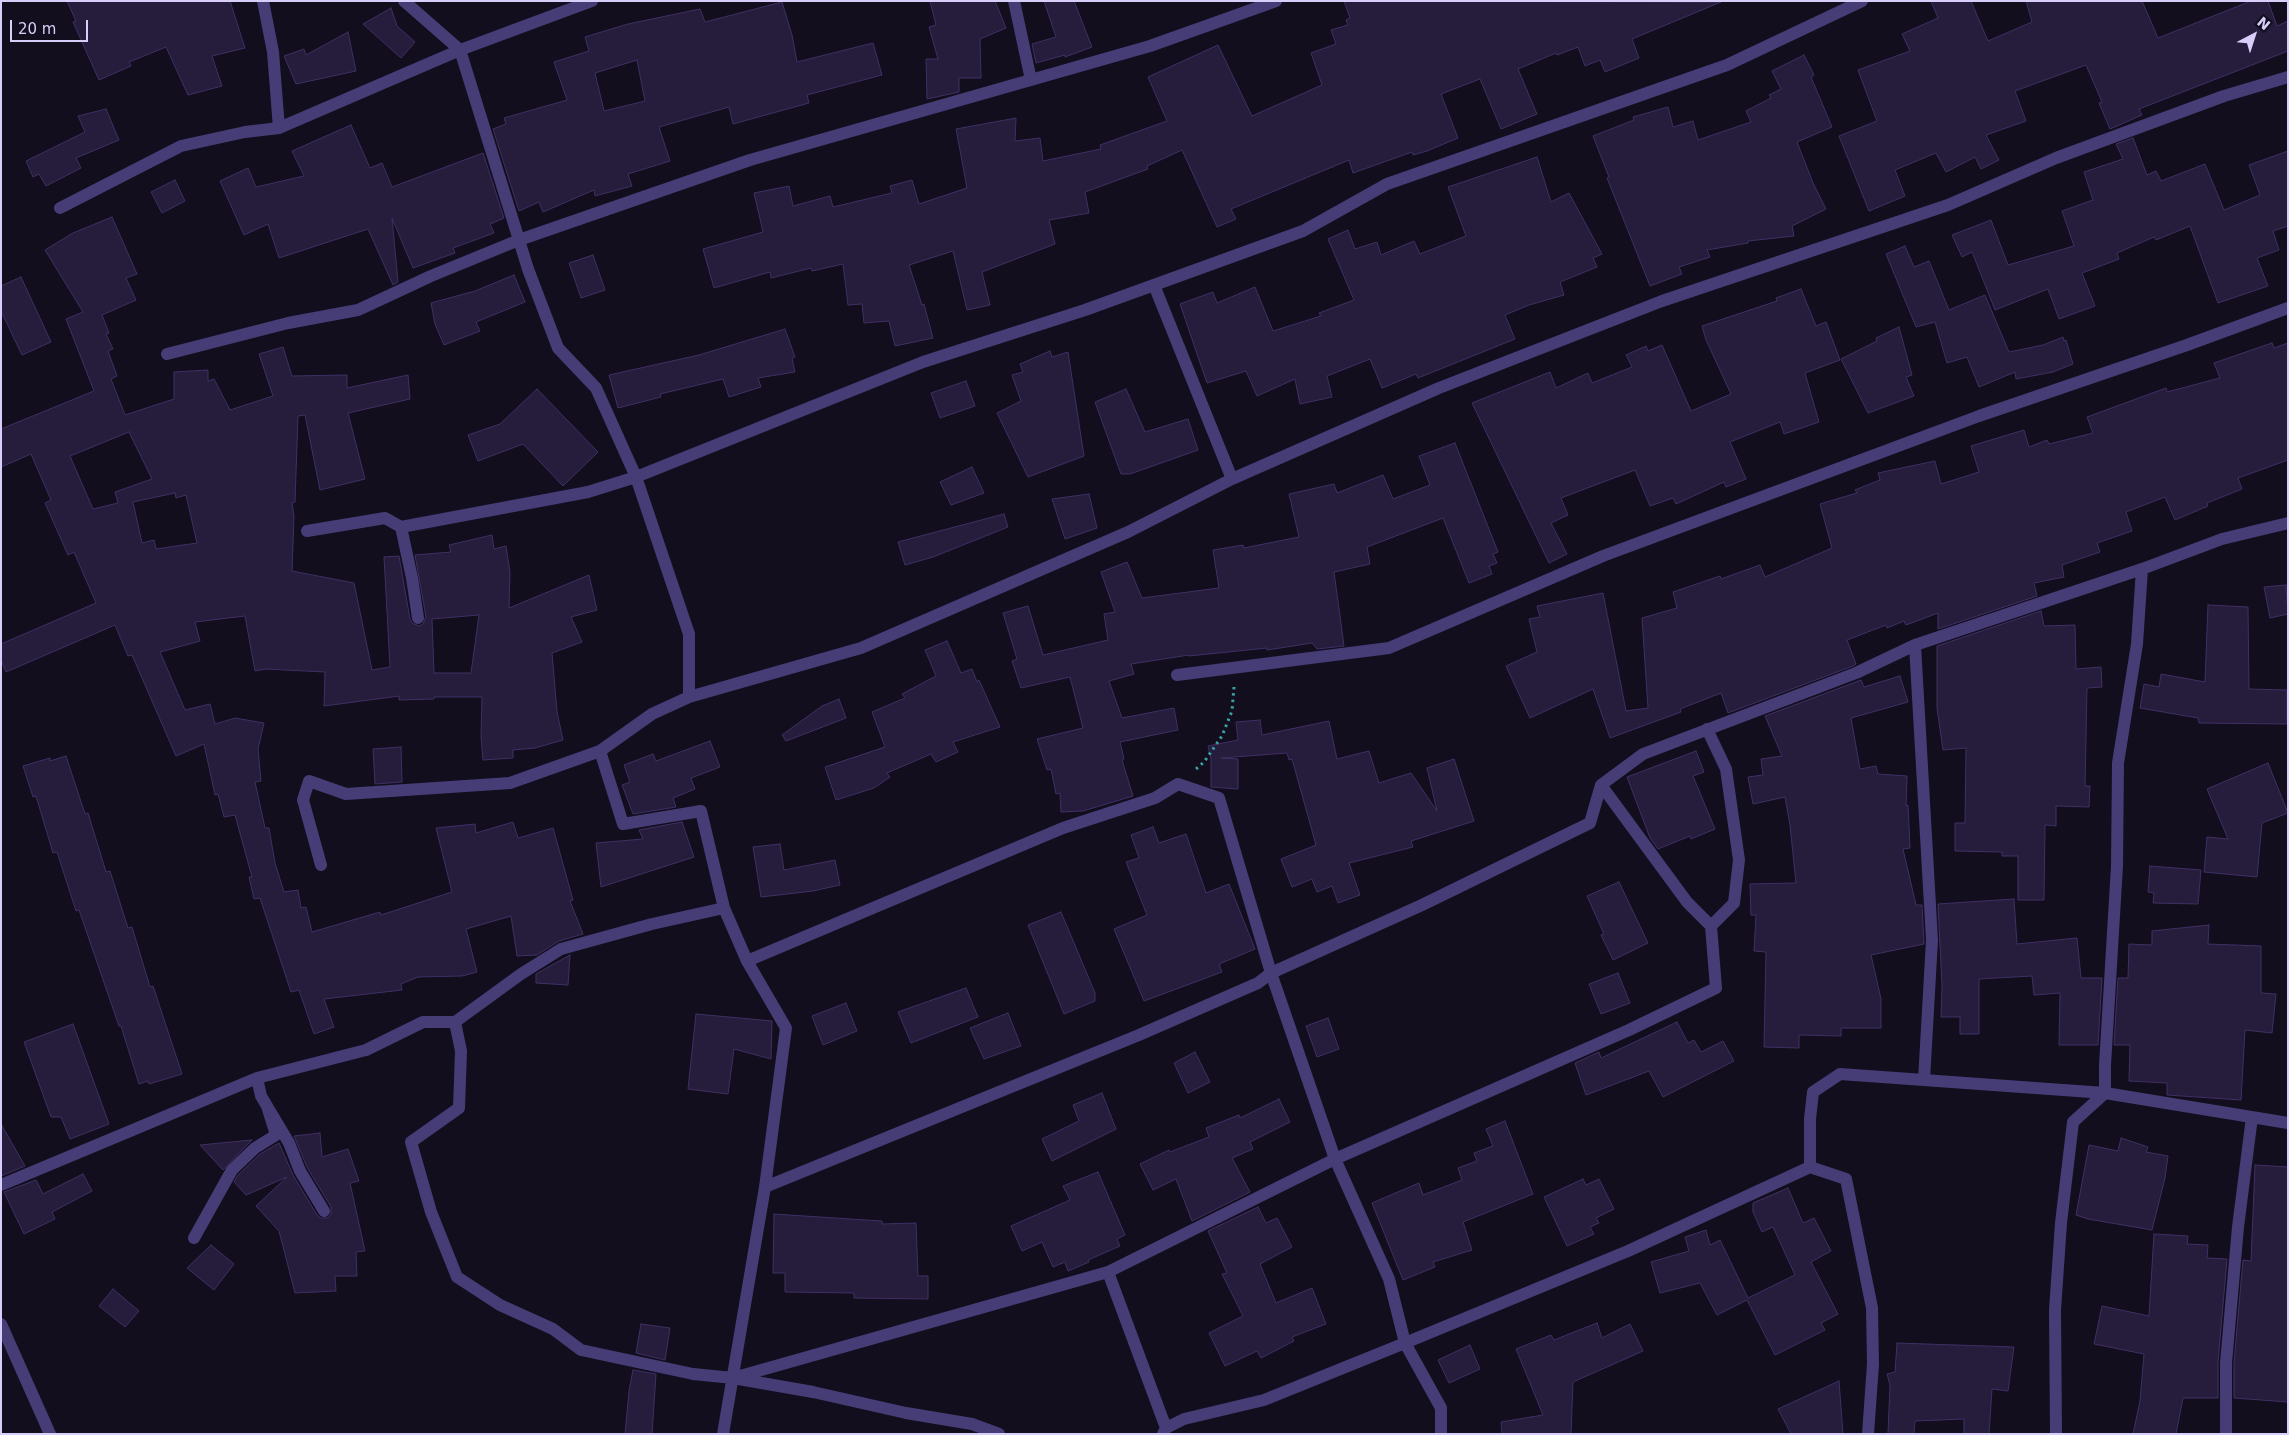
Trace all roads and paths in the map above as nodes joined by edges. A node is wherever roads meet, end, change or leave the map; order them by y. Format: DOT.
graph roads {
  1 [pos="264,1"];
  2 [pos="404,1"];
  3 [pos="592,1"];
  4 [pos="1014,1"];
  5 [pos="1276,1"];
  6 [pos="1862,1"];
  7 [pos="460,50"];
  8 [pos="2288,77"];
  9 [pos="1031,80"];
  10 [pos="279,128"];
  11 [pos="60,208"];
  12 [pos="519,240"];
  13 [pos="1154,286"];
  14 [pos="2288,308"];
  15 [pos="167,354"];
  16 [pos="636,477"];
  17 [pos="1232,479"];
  18 [pos="2288,523"];
  19 [pos="401,527"];
  20 [pos="307,531"];
  21 [pos="2142,569"];
  22 [pos="418,618"];
  23 [pos="1915,645"];
  24 [pos="1236,666"];
  25 [pos="1177,676"];
  26 [pos="689,697"];
  27 [pos="1707,729"];
  28 [pos="600,751"];
  29 [pos="1178,784"];
  30 [pos="1600,784"];
  31 [pos="320,865"];
  32 [pos="724,908"];
  33 [pos="1711,926"];
  34 [pos="747,961"];
  35 [pos="1272,973"];
  36 [pos="455,1022"];
  37 [pos="257,1078"];
  38 [pos="1924,1080"];
  39 [pos="2106,1093"];
  40 [pos="267,1106"];
  41 [pos="2252,1117"];
  42 [pos="2288,1122"];
  43 [pos="1335,1159"];
  44 [pos="1810,1167"];
  45 [pos="1,1185"];
  46 [pos="765,1187"];
  47 [pos="324,1211"];
  48 [pos="194,1238"];
  49 [pos="1108,1272"];
  50 [pos="1,1324"];
  51 [pos="1405,1343"];
  52 [pos="733,1378"];
  53 [pos="1164,1431"];
  54 [pos="50,1434"];
  55 [pos="723,1434"];
  56 [pos="999,1434"];
  57 [pos="1441,1434"];
  58 [pos="1868,1434"];
  59 [pos="2056,1434"];
  60 [pos="2226,1434"];
  1 -- 10 [label="street"];
  2 -- 7 [label="street"];
  3 -- 7 [label="street"];
  4 -- 9 [label="street"];
  5 -- 9 [label="street"];
  6 -- 13 [label="street"];
  7 -- 10 [label="street"];
  7 -- 12 [label="street"];
  8 -- 17 [label="street"];
  9 -- 12 [label="street"];
  10 -- 11 [label="street"];
  12 -- 15 [label="street"];
  12 -- 16 [label="street"];
  13 -- 16 [label="street"];
  13 -- 17 [label="street"];
  14 -- 24 [label="street"];
  16 -- 19 [label="street"];
  16 -- 26 [label="street"];
  17 -- 26 [label="street"];
  18 -- 21 [label="street"];
  19 -- 20 [label="street"];
  19 -- 22 [label="street"];
  21 -- 23 [label="street"];
  21 -- 39 [label="street"];
  23 -- 27 [label="street"];
  23 -- 38 [label="street"];
  24 -- 25 [label="street"];
  24 -- 29 [label="path"];
  26 -- 28 [label="street"];
  27 -- 30 [label="street"];
  27 -- 33 [label="street"];
  28 -- 31 [label="street"];
  28 -- 32 [label="street"];
  29 -- 34 [label="street"];
  29 -- 35 [label="street"];
  30 -- 33 [label="street"];
  30 -- 35 [label="street"];
  32 -- 34 [label="street"];
  32 -- 36 [label="street"];
  33 -- 43 [label="street"];
  34 -- 46 [label="street"];
  35 -- 43 [label="street"];
  35 -- 46 [label="street"];
  36 -- 37 [label="street"];
  36 -- 52 [label="street"];
  37 -- 40 [label="street"];
  37 -- 45 [label="street"];
  38 -- 39 [label="street"];
  38 -- 44 [label="street"];
  39 -- 41 [label="street"];
  39 -- 59 [label="street"];
  40 -- 47 [label="street"];
  40 -- 48 [label="street"];
  41 -- 42 [label="street"];
  41 -- 60 [label="street"];
  43 -- 49 [label="street"];
  43 -- 51 [label="street"];
  44 -- 51 [label="street"];
  44 -- 58 [label="street"];
  46 -- 52 [label="street"];
  49 -- 52 [label="street"];
  49 -- 53 [label="street"];
  50 -- 54 [label="street"];
  51 -- 53 [label="street"];
  51 -- 57 [label="street"];
  52 -- 55 [label="street"];
  52 -- 56 [label="street"];
}
